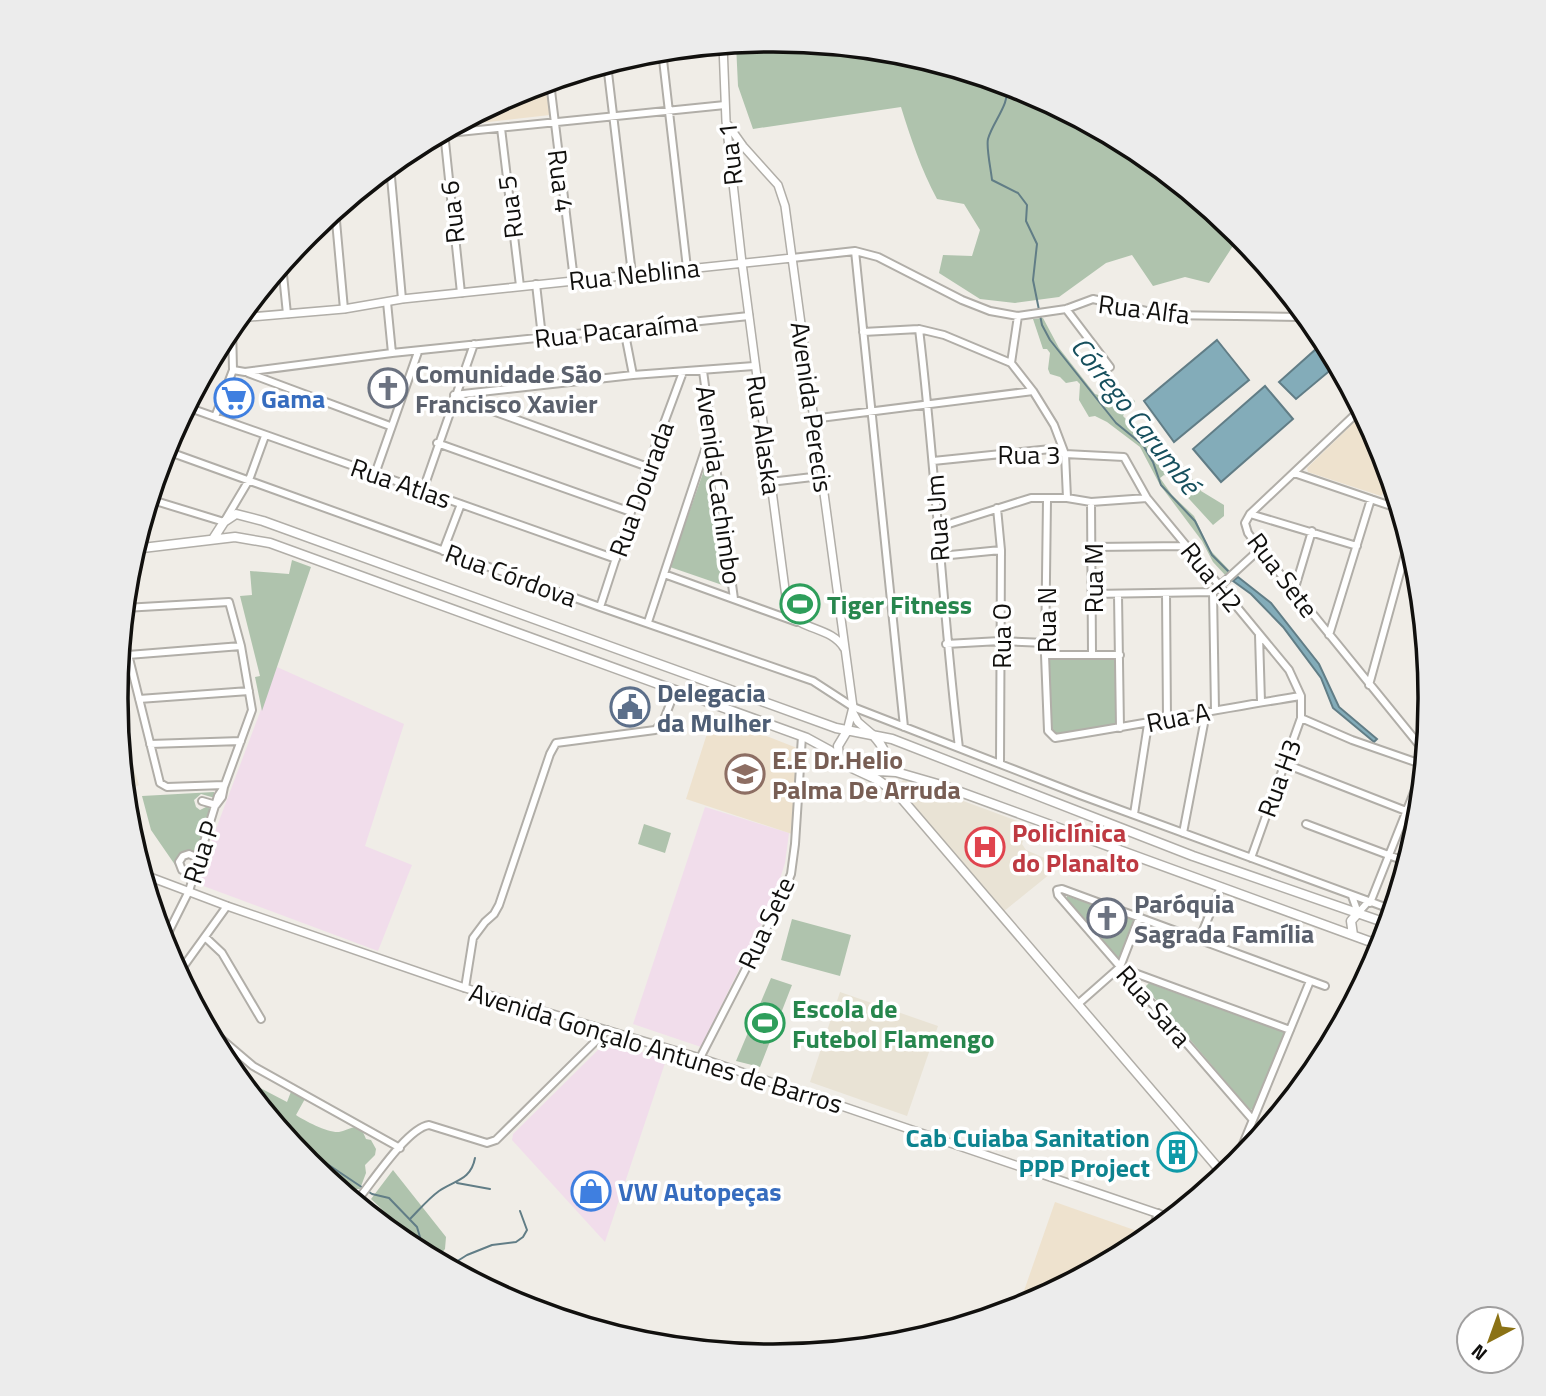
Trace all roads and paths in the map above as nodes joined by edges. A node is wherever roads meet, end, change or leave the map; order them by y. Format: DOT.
graph roads {
  1 [pos="723,55"];
  2 [pos="663,62"];
  3 [pos="608,74"];
  4 [pos="551,93"];
  5 [pos="725,105"];
  6 [pos="667,110"];
  7 [pos="611,115"];
  8 [pos="726,121"];
  9 [pos="554,122"];
  10 [pos="501,128"];
  11 [pos="465,131"];
  12 [pos="443,143"];
  13 [pos="391,178"];
  14 [pos="336,223"];
  15 [pos="855,251"];
  16 [pos="792,258"];
  17 [pos="742,262"];
  18 [pos="687,268"];
  19 [pos="632,274"];
  20 [pos="283,278"];
  21 [pos="574,281"];
  22 [pos="536,285"];
  23 [pos="520,286"];
  24 [pos="461,293"];
  25 [pos="402,299"];
  26 [pos="387,302"];
  27 [pos="344,309"];
  28 [pos="1066,309"];
  29 [pos="287,314"];
  30 [pos="749,316"];
  31 [pos="1018,316"];
  32 [pos="252,317"];
  33 [pos="1294,317"];
  34 [pos="624,329"];
  35 [pos="919,329"];
  36 [pos="863,332"];
  37 [pos="542,337"];
  38 [pos="474,344"];
  39 [pos="232,345"];
  40 [pos="418,352"];
  41 [pos="392,353"];
  42 [pos="1011,363"];
  43 [pos="754,366"];
  44 [pos="1110,367"];
  45 [pos="233,370"];
  46 [pos="703,371"];
  47 [pos="245,372"];
  48 [pos="683,372"];
  49 [pos="633,376"];
  50 [pos="1033,391"];
  51 [pos="454,396"];
  52 [pos="928,406"];
  53 [pos="196,410"];
  54 [pos="871,412"];
  55 [pos="1353,416"];
  56 [pos="215,417"];
  57 [pos="812,419"];
  58 [pos="390,426"];
  59 [pos="712,428"];
  60 [pos="265,436"];
  61 [pos="437,443"];
  62 [pos="1065,453"];
  63 [pos="176,454"];
  64 [pos="1124,457"];
  65 [pos="933,461"];
  66 [pos="648,467"];
  67 [pos="1294,473"];
  68 [pos="375,474"];
  69 [pos="821,476"];
  70 [pos="249,481"];
  71 [pos="770,482"];
  72 [pos="423,490"];
  73 [pos="1067,498"];
  74 [pos="1147,498"];
  75 [pos="1371,499"];
  76 [pos="1047,500"];
  77 [pos="158,502"];
  78 [pos="1091,502"];
  79 [pos="461,504"];
  80 [pos="1389,505"];
  81 [pos="997,508"];
  82 [pos="631,512"];
  83 [pos="1250,514"];
  84 [pos="224,522"];
  85 [pos="936,528"];
  86 [pos="1312,531"];
  87 [pos="234,537"];
  88 [pos="213,538"];
  89 [pos="1187,546"];
  90 [pos="1357,546"];
  91 [pos="145,547"];
  92 [pos="1093,547"];
  93 [pos="1260,549"];
  94 [pos="1002,550"];
  95 [pos="443,551"];
  96 [pos="940,556"];
  97 [pos="616,559"];
  98 [pos="1403,560"];
  99 [pos="664,574"];
  100 [pos="1220,586"];
  101 [pos="1294,591"];
  102 [pos="1213,592"];
  103 [pos="1166,593"];
  104 [pos="1093,594"];
  105 [pos="1118,595"];
  106 [pos="734,599"];
  107 [pos="134,607"];
  108 [pos="600,607"];
  109 [pos="788,608"];
  110 [pos="774,614"];
  111 [pos="648,622"];
  112 [pos="798,622"];
  113 [pos="842,630"];
  114 [pos="833,635"];
  115 [pos="1259,635"];
  116 [pos="1329,635"];
  117 [pos="1000,641"];
  118 [pos="1045,643"];
  119 [pos="946,644"];
  120 [pos="241,646"];
  121 [pos="844,648"];
  122 [pos="1092,653"];
  123 [pos="1120,654"];
  124 [pos="129,655"];
  125 [pos="1045,655"];
  126 [pos="129,659"];
  127 [pos="1369,685"];
  128 [pos="249,691"];
  129 [pos="675,691"];
  130 [pos="1301,696"];
  131 [pos="139,699"];
  132 [pos="1261,702"];
  133 [pos="853,710"];
  134 [pos="1214,710"];
  135 [pos="1206,713"];
  136 [pos="1301,718"];
  137 [pos="1167,720"];
  138 [pos="1148,724"];
  139 [pos="904,727"];
  140 [pos="1120,728"];
  141 [pos="847,731"];
  142 [pos="873,735"];
  143 [pos="802,736"];
  144 [pos="1055,738"];
  145 [pos="241,741"];
  146 [pos="1417,742"];
  147 [pos="150,744"];
  148 [pos="959,748"];
  149 [pos="839,758"];
  150 [pos="1283,763"];
  151 [pos="1000,764"];
  152 [pos="1414,768"];
  153 [pos="879,771"];
  154 [pos="865,774"];
  155 [pos="224,786"];
  156 [pos="899,795"];
  157 [pos="202,801"];
  158 [pos="1410,802"];
  159 [pos="216,804"];
  160 [pos="1406,811"];
  161 [pos="1133,814"];
  162 [pos="1306,824"];
  163 [pos="1183,833"];
  164 [pos="1388,855"];
  165 [pos="1251,858"];
  166 [pos="200,859"];
  167 [pos="1398,859"];
  168 [pos="195,874"];
  169 [pos="153,878"];
  170 [pos="1221,887"];
  171 [pos="189,891"];
  172 [pos="1352,896"];
  173 [pos="1370,903"];
  174 [pos="227,906"];
  175 [pos="1383,907"];
  176 [pos="1358,913"];
  177 [pos="1380,916"];
  178 [pos="1139,918"];
  179 [pos="1378,920"];
  180 [pos="170,926"];
  181 [pos="1353,935"];
  182 [pos="205,937"];
  183 [pos="1199,940"];
  184 [pos="1371,942"];
  185 [pos="185,964"];
  186 [pos="1120,967"];
  187 [pos="1310,981"];
  188 [pos="1325,986"];
  189 [pos="464,988"];
  190 [pos="1078,1004"];
  191 [pos="261,1019"];
  192 [pos="607,1030"];
  193 [pos="1290,1030"];
  194 [pos="229,1046"];
  195 [pos="700,1058"];
  196 [pos="1253,1120"];
  197 [pos="1246,1136"];
  198 [pos="400,1148"];
  199 [pos="1216,1166"];
  200 [pos="361,1195"];
  201 [pos="1158,1213"];
  202 [pos="1157,1217"];
  1 -- 5 [label="street, Rua 1"];
  2 -- 6 [label="street"];
  3 -- 7 [label="street"];
  4 -- 9 [label="street, Rua 4"];
  5 -- 6 [label="street"];
  5 -- 8 [label="street, Rua 1"];
  6 -- 7 [label="street"];
  6 -- 18 [label="street"];
  7 -- 9 [label="street"];
  7 -- 19 [label="street"];
  8 -- 16 [label="street, Avenida Perecis"];
  8 -- 17 [label="street, Rua 1"];
  9 -- 10 [label="street"];
  9 -- 21 [label="street, Rua 4"];
  10 -- 11 [label="street"];
  10 -- 23 [label="street, Rua 5"];
  12 -- 24 [label="street, Rua 6"];
  13 -- 25 [label="street"];
  14 -- 27 [label="street"];
  15 -- 16 [label="street, Rua Neblina"];
  15 -- 31 [label="street, Rua Neblina"];
  15 -- 36 [label="street"];
  16 -- 17 [label="street, Rua Neblina"];
  16 -- 57 [label="street, Avenida Perecis"];
  17 -- 18 [label="street, Rua Neblina"];
  17 -- 30 [label="street, Rua Alaska"];
  18 -- 19 [label="street, Rua Neblina"];
  19 -- 21 [label="street, Rua Neblina"];
  20 -- 29 [label="street"];
  21 -- 22 [label="street, Rua Neblina"];
  22 -- 23 [label="street, Rua Neblina"];
  22 -- 37 [label="street"];
  23 -- 24 [label="street, Rua Neblina"];
  24 -- 25 [label="street, Rua Neblina"];
  25 -- 26 [label="street, Rua Neblina"];
  26 -- 27 [label="street, Rua Neblina"];
  26 -- 41 [label="street"];
  27 -- 29 [label="street, Rua Neblina"];
  28 -- 31 [label="street, Rua Alfa"];
  28 -- 33 [label="street, Rua Alfa"];
  28 -- 44 [label="street"];
  29 -- 32 [label="street, Rua Neblina"];
  30 -- 34 [label="street, Rua Pacaraíma"];
  30 -- 43 [label="street, Rua Alaska"];
  31 -- 42 [label="street"];
  34 -- 37 [label="street, Rua Pacaraíma"];
  34 -- 49 [label="street"];
  35 -- 36 [label="street"];
  35 -- 42 [label="street"];
  35 -- 52 [label="street, Rua Um"];
  36 -- 54 [label="street"];
  37 -- 38 [label="street, Rua Pacaraíma"];
  38 -- 40 [label="street, Rua Pacaraíma"];
  38 -- 51 [label="street"];
  39 -- 45 [label="street"];
  40 -- 41 [label="street, Rua Pacaraíma"];
  40 -- 58 [label="street"];
  41 -- 47 [label="street, Rua Pacaraíma"];
  42 -- 50 [label="street"];
  43 -- 46 [label="street"];
  43 -- 71 [label="street, Rua Alaska"];
  45 -- 47 [label="street, Rua Pacaraíma"];
  45 -- 56 [label="street"];
  46 -- 48 [label="street"];
  46 -- 59 [label="street, Avenida Cachimbo"];
  47 -- 58 [label="street"];
  48 -- 49 [label="street"];
  48 -- 66 [label="street, Rua Dourada"];
  49 -- 51 [label="street"];
  50 -- 52 [label="street"];
  50 -- 62 [label="street"];
  51 -- 61 [label="street"];
  51 -- 66 [label="street"];
  52 -- 54 [label="street"];
  52 -- 65 [label="street, Rua Um"];
  53 -- 56 [label="street, Rua Atlas"];
  54 -- 57 [label="street"];
  54 -- 139 [label="street"];
  55 -- 67 [label="street, Rua Sete"];
  56 -- 60 [label="street, Rua Atlas"];
  57 -- 69 [label="street, Avenida Perecis"];
  58 -- 68 [label="street"];
  59 -- 99 [label="street"];
  59 -- 106 [label="street, Avenida Cachimbo"];
  60 -- 68 [label="street, Rua Atlas"];
  60 -- 70 [label="street"];
  61 -- 72 [label="street"];
  61 -- 82 [label="street"];
  62 -- 64 [label="street, Rua 3"];
  62 -- 65 [label="street, Rua 3"];
  62 -- 73 [label="street"];
  63 -- 70 [label="street, Rua Córdova"];
  64 -- 74 [label="street, Rua H2"];
  65 -- 85 [label="street, Rua Um"];
  66 -- 82 [label="street, Rua Dourada"];
  67 -- 75 [label="street"];
  67 -- 83 [label="street, Rua Sete"];
  68 -- 72 [label="street, Rua Atlas"];
  69 -- 71 [label="street"];
  69 -- 113 [label="street, Avenida Perecis"];
  70 -- 84 [label="street"];
  70 -- 95 [label="street, Rua Córdova"];
  71 -- 109 [label="street, Rua Alaska"];
  72 -- 79 [label="street, Rua Atlas"];
  73 -- 76 [label="street"];
  73 -- 78 [label="street"];
  74 -- 78 [label="street"];
  74 -- 89 [label="street, Rua H2"];
  75 -- 80 [label="street"];
  75 -- 90 [label="street"];
  76 -- 81 [label="street"];
  76 -- 118 [label="street, Rua N"];
  77 -- 84 [label="street"];
  78 -- 92 [label="street, Rua M"];
  79 -- 95 [label="street"];
  79 -- 97 [label="street, Rua Atlas"];
  81 -- 85 [label="street"];
  81 -- 94 [label="street, Rua O"];
  82 -- 97 [label="street, Rua Dourada"];
  83 -- 86 [label="street"];
  83 -- 93 [label="street, Rua Sete"];
  84 -- 87 [label="main road"];
  84 -- 88 [label="main road"];
  84 -- 141 [label="main road"];
  85 -- 96 [label="street, Rua Um"];
  86 -- 90 [label="street"];
  86 -- 101 [label="street"];
  87 -- 88 [label="main road"];
  87 -- 129 [label="main road"];
  88 -- 91 [label="main road"];
  89 -- 92 [label="street"];
  89 -- 100 [label="street, Rua H2"];
  90 -- 116 [label="street"];
  92 -- 104 [label="street, Rua M"];
  93 -- 100 [label="street"];
  93 -- 101 [label="street, Rua Sete"];
  94 -- 96 [label="street"];
  94 -- 117 [label="street, Rua O"];
  95 -- 108 [label="street, Rua Córdova"];
  96 -- 119 [label="street, Rua Um"];
  97 -- 108 [label="street, Rua Dourada"];
  98 -- 127 [label="street"];
  99 -- 106 [label="street"];
  99 -- 111 [label="street"];
  100 -- 102 [label="street"];
  100 -- 115 [label="street, Rua H2"];
  101 -- 116 [label="street, Rua Sete"];
  102 -- 103 [label="street"];
  102 -- 134 [label="street"];
  103 -- 105 [label="street"];
  103 -- 137 [label="street"];
  104 -- 105 [label="street"];
  104 -- 122 [label="street, Rua M"];
  105 -- 123 [label="street"];
  106 -- 110 [label="street"];
  107 -- 120 [label="street, Rua P"];
  108 -- 111 [label="street, Rua Córdova"];
  109 -- 110 [label="street"];
  109 -- 112 [label="street, Rua Alaska"];
  110 -- 112 [label="street"];
  111 -- 133 [label="street, Rua Córdova"];
  112 -- 114 [label="street"];
  113 -- 114 [label="street"];
  113 -- 121 [label="street, Avenida Perecis"];
  114 -- 121 [label="street"];
  115 -- 130 [label="street, Rua H2"];
  115 -- 132 [label="street"];
  116 -- 127 [label="street, Rua Sete"];
  117 -- 118 [label="street"];
  117 -- 119 [label="street"];
  117 -- 151 [label="street, Rua O"];
  118 -- 125 [label="street, Rua N"];
  119 -- 148 [label="street, Rua Um"];
  120 -- 124 [label="street"];
  120 -- 128 [label="street, Rua P"];
  121 -- 133 [label="street, Avenida Perecis"];
  122 -- 123 [label="street"];
  122 -- 125 [label="street"];
  123 -- 140 [label="street"];
  125 -- 144 [label="street, Rua N"];
  126 -- 131 [label="street"];
  127 -- 146 [label="street, Rua Sete"];
  128 -- 131 [label="street"];
  128 -- 145 [label="street, Rua P"];
  129 -- 143 [label="main road"];
  129 -- 189 [label="street"];
  130 -- 132 [label="street, Rua A"];
  130 -- 136 [label="street, Rua H3"];
  131 -- 147 [label="street"];
  132 -- 134 [label="street, Rua A"];
  133 -- 139 [label="street, Rua Córdova"];
  133 -- 141 [label="street, Avenida Perecis"];
  133 -- 142 [label="street"];
  134 -- 135 [label="street, Rua A"];
  135 -- 137 [label="street, Rua A"];
  135 -- 163 [label="street"];
  136 -- 150 [label="street, Rua H3"];
  136 -- 152 [label="street"];
  137 -- 138 [label="street, Rua A"];
  138 -- 140 [label="street, Rua A"];
  138 -- 161 [label="street"];
  139 -- 148 [label="street, Rua Córdova"];
  140 -- 144 [label="street, Rua A"];
  141 -- 142 [label="main road"];
  141 -- 149 [label="main road"];
  142 -- 153 [label="main road"];
  142 -- 176 [label="main road"];
  143 -- 149 [label="main road"];
  143 -- 195 [label="street, Rua Sete"];
  145 -- 147 [label="street"];
  145 -- 155 [label="street, Rua P"];
  147 -- 155 [label="street"];
  148 -- 151 [label="street, Rua Córdova"];
  149 -- 154 [label="main road"];
  150 -- 160 [label="street"];
  150 -- 165 [label="street, Rua H3"];
  151 -- 161 [label="street, Rua Córdova"];
  153 -- 154 [label="main road"];
  153 -- 156 [label="main road"];
  153 -- 170 [label="main road"];
  154 -- 156 [label="main road"];
  155 -- 159 [label="street, Rua P"];
  156 -- 190 [label="main road"];
  157 -- 159 [label="street"];
  158 -- 160 [label="street"];
  159 -- 166 [label="street, Rua P"];
  160 -- 164 [label="street"];
  161 -- 163 [label="street, Rua Córdova"];
  162 -- 164 [label="street"];
  163 -- 165 [label="street, Rua Córdova"];
  164 -- 167 [label="street"];
  164 -- 173 [label="street"];
  165 -- 172 [label="street, Rua Córdova"];
  166 -- 168 [label="street, Rua P"];
  166 -- 168 [label="street"];
  168 -- 171 [label="street, Rua P"];
  169 -- 171 [label="street, Avenida Gonçalo Antunes de Barros"];
  170 -- 181 [label="main road"];
  170 -- 183 [label="street"];
  171 -- 174 [label="street, Avenida Gonçalo Antunes de Barros"];
  171 -- 180 [label="street, Rua P"];
  172 -- 173 [label="street, Rua Córdova"];
  172 -- 176 [label="street"];
  173 -- 175 [label="street, Rua Córdova"];
  173 -- 176 [label="street"];
  173 -- 177 [label="street"];
  174 -- 182 [label="street"];
  174 -- 189 [label="street, Avenida Gonçalo Antunes de Barros"];
  176 -- 179 [label="main road"];
  176 -- 181 [label="main road"];
  178 -- 183 [label="street"];
  178 -- 186 [label="street"];
  178 -- 186 [label="street, Rua Sara"];
  181 -- 184 [label="main road"];
  182 -- 185 [label="street"];
  182 -- 191 [label="street"];
  183 -- 187 [label="street"];
  186 -- 190 [label="street"];
  186 -- 193 [label="street"];
  186 -- 196 [label="street, Rua Sara"];
  187 -- 188 [label="street"];
  187 -- 193 [label="street"];
  189 -- 192 [label="street, Avenida Gonçalo Antunes de Barros"];
  190 -- 199 [label="main road"];
  192 -- 195 [label="street, Avenida Gonçalo Antunes de Barros"];
  192 -- 198 [label="street"];
  193 -- 196 [label="street"];
  194 -- 198 [label="street"];
  195 -- 201 [label="street, Avenida Gonçalo Antunes de Barros"];
  196 -- 197 [label="street"];
  198 -- 200 [label="street"];
  201 -- 202 [label="street"];
}
